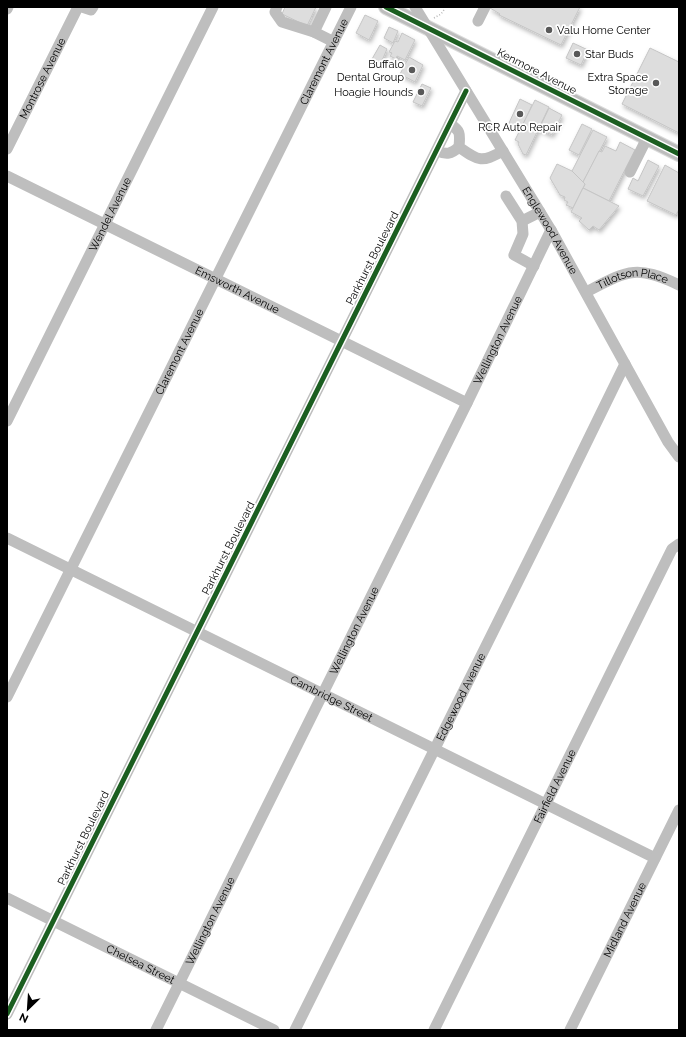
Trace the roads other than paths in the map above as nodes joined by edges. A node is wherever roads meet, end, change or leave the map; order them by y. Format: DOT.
graph roads {
  1 [pos="78,7"];
  2 [pos="82,7"];
  3 [pos="93,7"];
  4 [pos="213,7"];
  5 [pos="277,7"];
  6 [pos="326,7"];
  7 [pos="351,7"];
  8 [pos="386,7"];
  9 [pos="414,7"];
  10 [pos="485,7"];
  11 [pos="478,21"];
  12 [pos="432,23"];
  13 [pos="314,32"];
  14 [pos="334,42"];
  15 [pos="466,91"];
  16 [pos="450,124"];
  17 [pos="647,138"];
  18 [pos="459,146"];
  19 [pos="7,150"];
  20 [pos="503,150"];
  21 [pos="436,151"];
  22 [pos="679,154"];
  23 [pos="630,172"];
  24 [pos="7,176"];
  25 [pos="506,196"];
  26 [pos="540,212"];
  27 [pos="522,220"];
  28 [pos="104,223"];
  29 [pos="552,230"];
  30 [pos="534,266"];
  31 [pos="215,278"];
  32 [pos="679,285"];
  33 [pos="586,292"];
  34 [pos="341,341"];
  35 [pos="625,364"];
  36 [pos="467,403"];
  37 [pos="7,421"];
  38 [pos="679,457"];
  39 [pos="7,538"];
  40 [pos="679,544"];
  41 [pos="71,569"];
  42 [pos="197,632"];
  43 [pos="323,694"];
  44 [pos="7,697"];
  45 [pos="434,749"];
  46 [pos="546,804"];
  47 [pos="679,810"];
  48 [pos="655,858"];
  49 [pos="7,898"];
  50 [pos="54,920"];
  51 [pos="179,983"];
  52 [pos="7,1014"];
  53 [pos="156,1030"];
  54 [pos="274,1030"];
  55 [pos="295,1030"];
  56 [pos="434,1030"];
  57 [pos="570,1030"];
  1 -- 19 [label="street, Montrose Avenue"];
  2 -- 3 [label="street"];
  4 -- 28 [label="street, Wendel Avenue"];
  5 -- 13 [label="street"];
  6 -- 13 [label="street"];
  7 -- 14 [label="street, Claremont Avenue"];
  8 -- 12 [label="main road, Kenmore Avenue"];
  9 -- 12 [label="street, Englewood Avenue"];
  10 -- 11 [label="street"];
  12 -- 15 [label="street, Englewood Avenue"];
  12 -- 17 [label="main road, Kenmore Avenue"];
  13 -- 14 [label="street"];
  14 -- 31 [label="street, Claremont Avenue"];
  15 -- 16 [label="street, Parkhurst Boulevard"];
  15 -- 20 [label="street, Englewood Avenue"];
  16 -- 18 [label="street"];
  16 -- 21 [label="street, Parkhurst Boulevard"];
  17 -- 22 [label="main road, Kenmore Avenue"];
  17 -- 23 [label="street"];
  18 -- 20 [label="street"];
  18 -- 21 [label="street"];
  20 -- 26 [label="street, Englewood Avenue"];
  21 -- 34 [label="street, Parkhurst Boulevard"];
  24 -- 28 [label="street, Emsworth Avenue"];
  25 -- 27 [label="street"];
  26 -- 27 [label="street"];
  26 -- 29 [label="street, Englewood Avenue"];
  27 -- 30 [label="street"];
  28 -- 31 [label="street, Emsworth Avenue"];
  28 -- 37 [label="street, Wendel Avenue"];
  29 -- 30 [label="street, Wellington Avenue"];
  29 -- 33 [label="street, Englewood Avenue"];
  30 -- 36 [label="street, Wellington Avenue"];
  31 -- 34 [label="street, Emsworth Avenue"];
  31 -- 41 [label="street, Claremont Avenue"];
  32 -- 33 [label="street, Tillotson Place"];
  33 -- 35 [label="street, Englewood Avenue"];
  34 -- 36 [label="street, Emsworth Avenue"];
  34 -- 42 [label="street, Parkhurst Boulevard"];
  35 -- 38 [label="street, Englewood Avenue"];
  35 -- 45 [label="street, Edgewood Avenue"];
  36 -- 43 [label="street, Wellington Avenue"];
  39 -- 41 [label="street, Cambridge Street"];
  40 -- 46 [label="street, Fairfield Avenue"];
  41 -- 42 [label="street, Cambridge Street"];
  41 -- 44 [label="street, Claremont Avenue"];
  42 -- 43 [label="street, Cambridge Street"];
  42 -- 50 [label="street, Parkhurst Boulevard"];
  43 -- 45 [label="street, Cambridge Street"];
  43 -- 51 [label="street, Wellington Avenue"];
  45 -- 46 [label="street, Cambridge Street"];
  45 -- 55 [label="street, Edgewood Avenue"];
  46 -- 48 [label="street, Cambridge Street"];
  46 -- 56 [label="street, Fairfield Avenue"];
  47 -- 48 [label="street, Midland Avenue"];
  48 -- 57 [label="street, Midland Avenue"];
  49 -- 50 [label="street, Chelsea Street"];
  50 -- 51 [label="street, Chelsea Street"];
  50 -- 52 [label="street, Parkhurst Boulevard"];
  51 -- 53 [label="street, Wellington Avenue"];
  51 -- 54 [label="street, Chelsea Street"];
}
